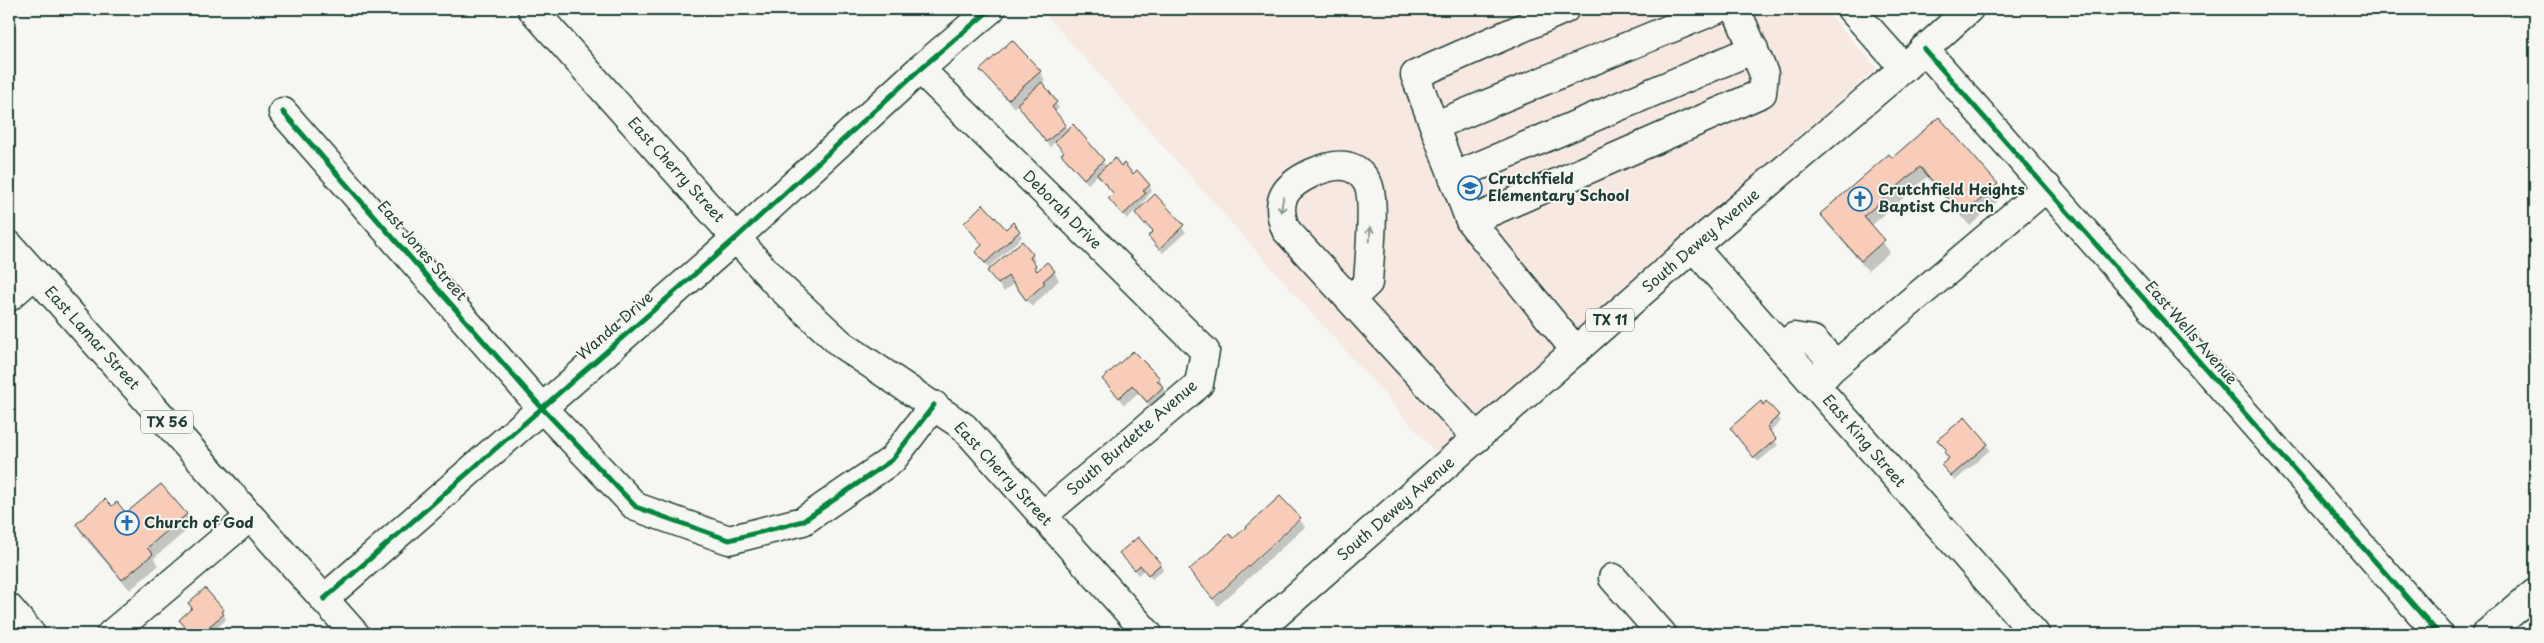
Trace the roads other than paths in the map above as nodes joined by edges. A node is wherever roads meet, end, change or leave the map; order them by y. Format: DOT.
graph roads {
  1 [pos="532,9"];
  2 [pos="991,9"];
  3 [pos="1565,9"];
  4 [pos="1718,9"];
  5 [pos="1736,9"];
  6 [pos="1851,9"];
  7 [pos="1969,9"];
  8 [pos="1754,49"];
  9 [pos="1924,49"];
  10 [pos="1904,68"];
  11 [pos="920,69"];
  12 [pos="283,112"];
  13 [pos="1434,126"];
  14 [pos="1453,176"];
  15 [pos="2046,188"];
  16 [pos="1470,220"];
  17 [pos="736,238"];
  18 [pos="9,245"];
  19 [pos="1693,247"];
  20 [pos="35,274"];
  21 [pos="1360,291"];
  22 [pos="9,297"];
  23 [pos="1204,351"];
  24 [pos="1576,351"];
  25 [pos="1823,378"];
  26 [pos="934,405"];
  27 [pos="541,407"];
  28 [pos="1477,438"];
  29 [pos="251,516"];
  30 [pos="1042,516"];
  31 [pos="1613,578"];
  32 [pos="2535,593"];
  33 [pos="324,599"];
  34 [pos="9,608"];
  35 [pos="31,634"];
  36 [pos="111,634"];
  37 [pos="355,634"];
  38 [pos="1148,634"];
  39 [pos="1254,634"];
  40 [pos="1662,634"];
  41 [pos="2035,634"];
  42 [pos="2439,634"];
  43 [pos="2486,634"];
  1 -- 17 [label="street, East Cherry Street"];
  2 -- 11 [label="street, Wanda Drive"];
  3 -- 13 [label="street"];
  4 -- 13 [label="street"];
  5 -- 8 [label="street"];
  6 -- 10 [label="street"];
  7 -- 9 [label="street, South Dewey Avenue / TX 11"];
  8 -- 14 [label="street"];
  8 -- 16 [label="street"];
  9 -- 10 [label="street, South Dewey Avenue / TX 11"];
  9 -- 15 [label="street, East Wells Avenue"];
  10 -- 19 [label="street, South Dewey Avenue / TX 11"];
  11 -- 17 [label="street, Wanda Drive"];
  11 -- 23 [label="street, Deborah Drive"];
  12 -- 27 [label="street, East Jones Street"];
  13 -- 14 [label="street"];
  14 -- 16 [label="street"];
  15 -- 25 [label="street"];
  15 -- 42 [label="street, East Wells Avenue"];
  16 -- 24 [label="street"];
  17 -- 26 [label="street, East Cherry Street"];
  17 -- 27 [label="street, Wanda Drive"];
  18 -- 20 [label="street, East Lamar Street / TX 56"];
  19 -- 24 [label="street, South Dewey Avenue / TX 11"];
  19 -- 25 [label="street, East King Street"];
  20 -- 22 [label="street"];
  20 -- 29 [label="street, East Lamar Street / TX 56"];
  21 -- 28 [label="street"];
  23 -- 30 [label="street, South Burdette Avenue"];
  24 -- 28 [label="street, South Dewey Avenue / TX 11"];
  25 -- 41 [label="street, East King Street"];
  26 -- 27 [label="street, East Jones Street"];
  26 -- 30 [label="street, East Cherry Street"];
  27 -- 33 [label="street, Wanda Drive"];
  28 -- 39 [label="street, South Dewey Avenue / TX 11"];
  29 -- 33 [label="street, East Lamar Street / TX 56"];
  29 -- 36 [label="street"];
  30 -- 38 [label="street, East Cherry Street"];
  31 -- 40 [label="street"];
  32 -- 43 [label="street"];
  33 -- 37 [label="street, East Lamar Street / TX 56"];
  34 -- 35 [label="street"];
}
